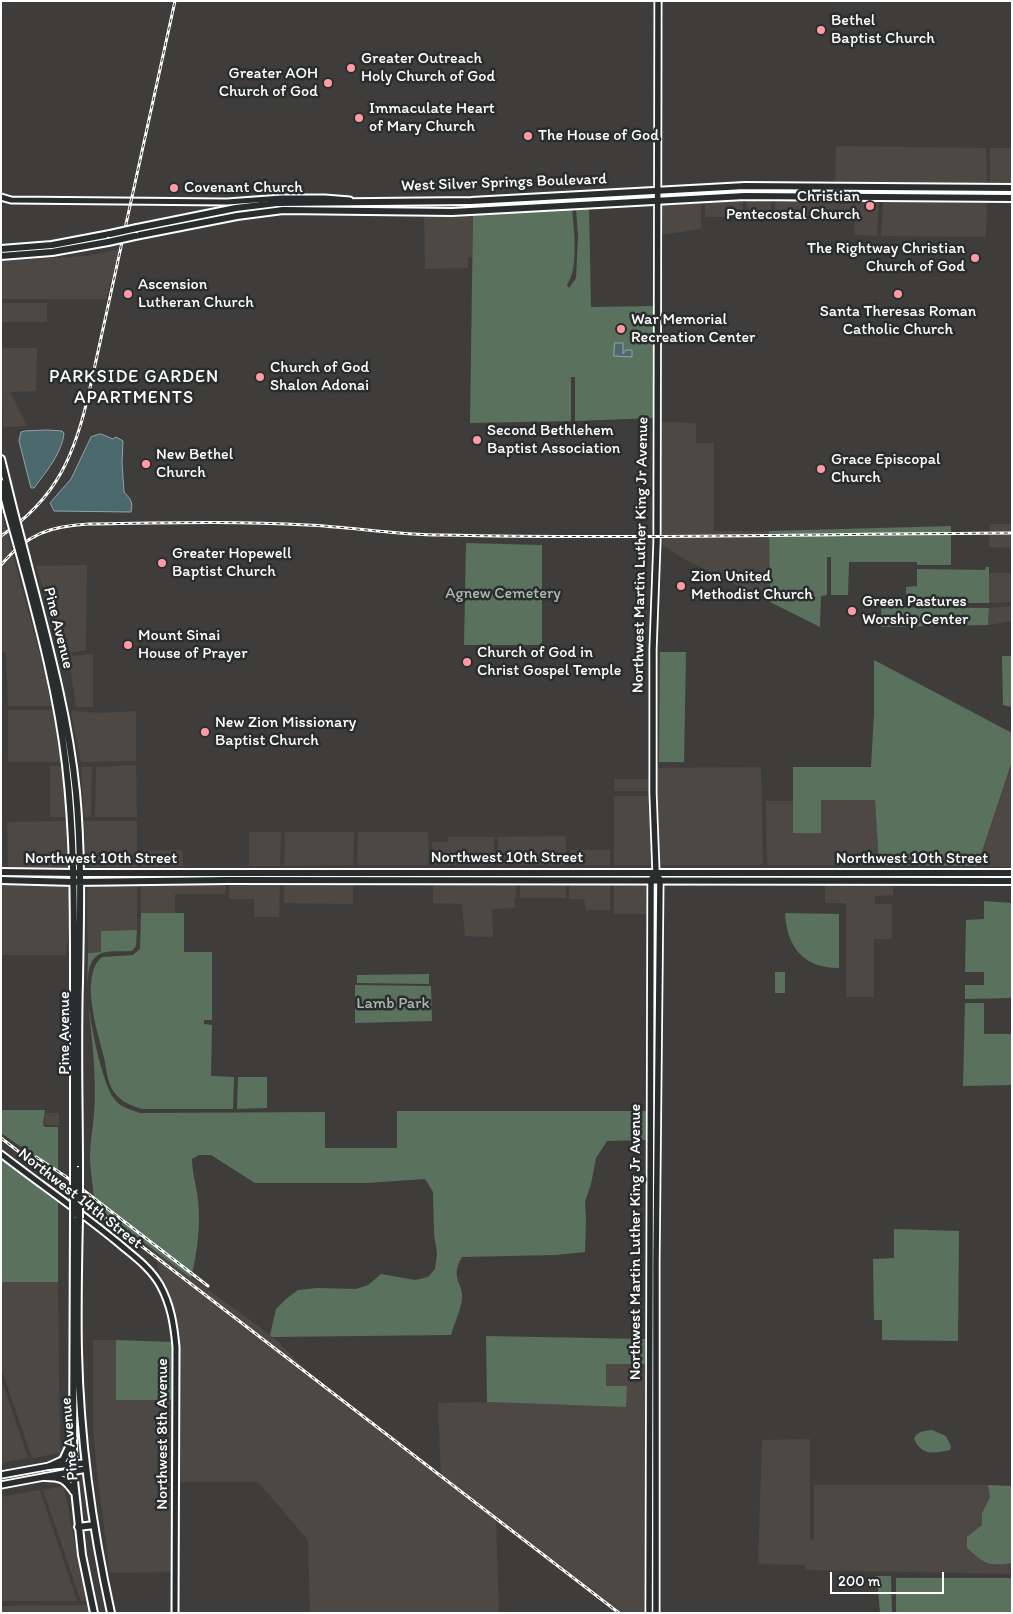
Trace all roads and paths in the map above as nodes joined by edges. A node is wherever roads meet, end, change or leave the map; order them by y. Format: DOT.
graph roads {
  1 [pos="658,1"];
  2 [pos="989,188"];
  3 [pos="1001,188"];
  4 [pos="1012,188"];
  5 [pos="659,190"];
  6 [pos="1,197"];
  7 [pos="977,198"];
  8 [pos="988,198"];
  9 [pos="1012,198"];
  10 [pos="11,200"];
  11 [pos="471,201"];
  12 [pos="659,201"];
  13 [pos="360,202"];
  14 [pos="422,202"];
  15 [pos="1,203"];
  16 [pos="370,211"];
  17 [pos="422,212"];
  18 [pos="1,249"];
  19 [pos="1,256"];
  20 [pos="1,459"];
  21 [pos="1,483"];
  22 [pos="10,510"];
  23 [pos="1,872"];
  24 [pos="656,872"];
  25 [pos="875,872"];
  26 [pos="77,873"];
  27 [pos="1012,873"];
  28 [pos="1,880"];
  29 [pos="651,880"];
  30 [pos="660,880"];
  31 [pos="875,880"];
  32 [pos="1012,881"];
  33 [pos="77,882"];
  34 [pos="1,1154"];
  35 [pos="144,1265"];
  36 [pos="76,1390"];
  37 [pos="73,1440"];
  38 [pos="73,1463"];
  39 [pos="50,1466"];
  40 [pos="86,1466"];
  41 [pos="73,1470"];
  42 [pos="3,1475"];
  43 [pos="45,1477"];
  44 [pos="1,1485"];
  45 [pos="74,1492"];
  46 [pos="650,1501"];
  47 [pos="657,1501"];
  48 [pos="94,1525"];
  49 [pos="78,1527"];
  50 [pos="94,1613"];
  51 [pos="111,1613"];
  52 [pos="175,1613"];
  53 [pos="649,1613"];
  54 [pos="656,1613"];
  1 -- 5 [label="main road, Northwest Martin Luther King Jr Avenue"];
  2 -- 3 [label="main road, West Silver Springs Boulevard"];
  2 -- 5 [label="main road, West Silver Springs Boulevard"];
  2 -- 7 [label="main road"];
  3 -- 4 [label="main road, West Silver Springs Boulevard"];
  3 -- 8 [label="main road"];
  5 -- 11 [label="main road, West Silver Springs Boulevard"];
  5 -- 12 [label="main road, Northwest Martin Luther King Jr Avenue"];
  6 -- 10 [label="street"];
  7 -- 8 [label="main road, West Silver Springs Boulevard"];
  7 -- 12 [label="main road, West Silver Springs Boulevard"];
  8 -- 9 [label="main road, West Silver Springs Boulevard"];
  10 -- 13 [label="street"];
  10 -- 15 [label="street"];
  11 -- 14 [label="main road, West Silver Springs Boulevard"];
  11 -- 17 [label="main road"];
  12 -- 17 [label="main road, West Silver Springs Boulevard"];
  12 -- 24 [label="main road, Northwest Martin Luther King Jr Avenue"];
  13 -- 14 [label="main road, West Silver Springs Boulevard"];
  13 -- 18 [label="main road, West Silver Springs Boulevard, bridge"];
  14 -- 16 [label="main road"];
  16 -- 17 [label="main road, West Silver Springs Boulevard"];
  16 -- 19 [label="main road, West Silver Springs Boulevard, bridge"];
  20 -- 22 [label="main road, Pine Avenue"];
  21 -- 22 [label="main road, Pine Avenue"];
  22 -- 26 [label="main road, Pine Avenue, bridge"];
  23 -- 26 [label="main road, Northwest 10th Street"];
  24 -- 25 [label="main road, Northwest 10th Street"];
  24 -- 26 [label="main road, Northwest 10th Street"];
  24 -- 29 [label="main road"];
  24 -- 30 [label="main road, Northwest Martin Luther King Jr Avenue"];
  25 -- 27 [label="main road, Northwest 10th Street"];
  25 -- 31 [label="main road"];
  26 -- 33 [label="main road, Pine Avenue"];
  28 -- 33 [label="main road, Northwest 10th Street"];
  29 -- 30 [label="main road, Northwest 10th Street"];
  29 -- 33 [label="main road, Northwest 10th Street"];
  29 -- 46 [label="main road, Northwest Martin Luther King Jr Avenue"];
  30 -- 31 [label="main road, Northwest 10th Street"];
  30 -- 47 [label="main road, Northwest Martin Luther King Jr Avenue"];
  31 -- 32 [label="main road, Northwest 10th Street"];
  33 -- 36 [label="main road, Pine Avenue, bridge"];
  34 -- 35 [label="street, Northwest 14th Street"];
  35 -- 52 [label="street, Northwest 8th Avenue"];
  36 -- 37 [label="main road, Pine Avenue"];
  36 -- 40 [label="main road, Pine Avenue"];
  37 -- 38 [label="main road, Pine Avenue"];
  37 -- 39 [label="main road"];
  38 -- 39 [label="main road"];
  38 -- 40 [label="main road"];
  38 -- 41 [label="main road, Pine Avenue"];
  39 -- 42 [label="main road"];
  40 -- 41 [label="main road"];
  40 -- 48 [label="main road, Pine Avenue"];
  41 -- 43 [label="main road"];
  41 -- 45 [label="main road, Pine Avenue"];
  43 -- 44 [label="main road"];
  43 -- 45 [label="main road"];
  45 -- 49 [label="main road, Pine Avenue"];
  46 -- 47 [label="main road"];
  46 -- 53 [label="main road, Northwest Martin Luther King Jr Avenue"];
  47 -- 54 [label="main road, Northwest Martin Luther King Jr Avenue"];
  48 -- 49 [label="main road"];
  48 -- 51 [label="main road, Pine Avenue"];
  49 -- 50 [label="main road, Pine Avenue"];
}
